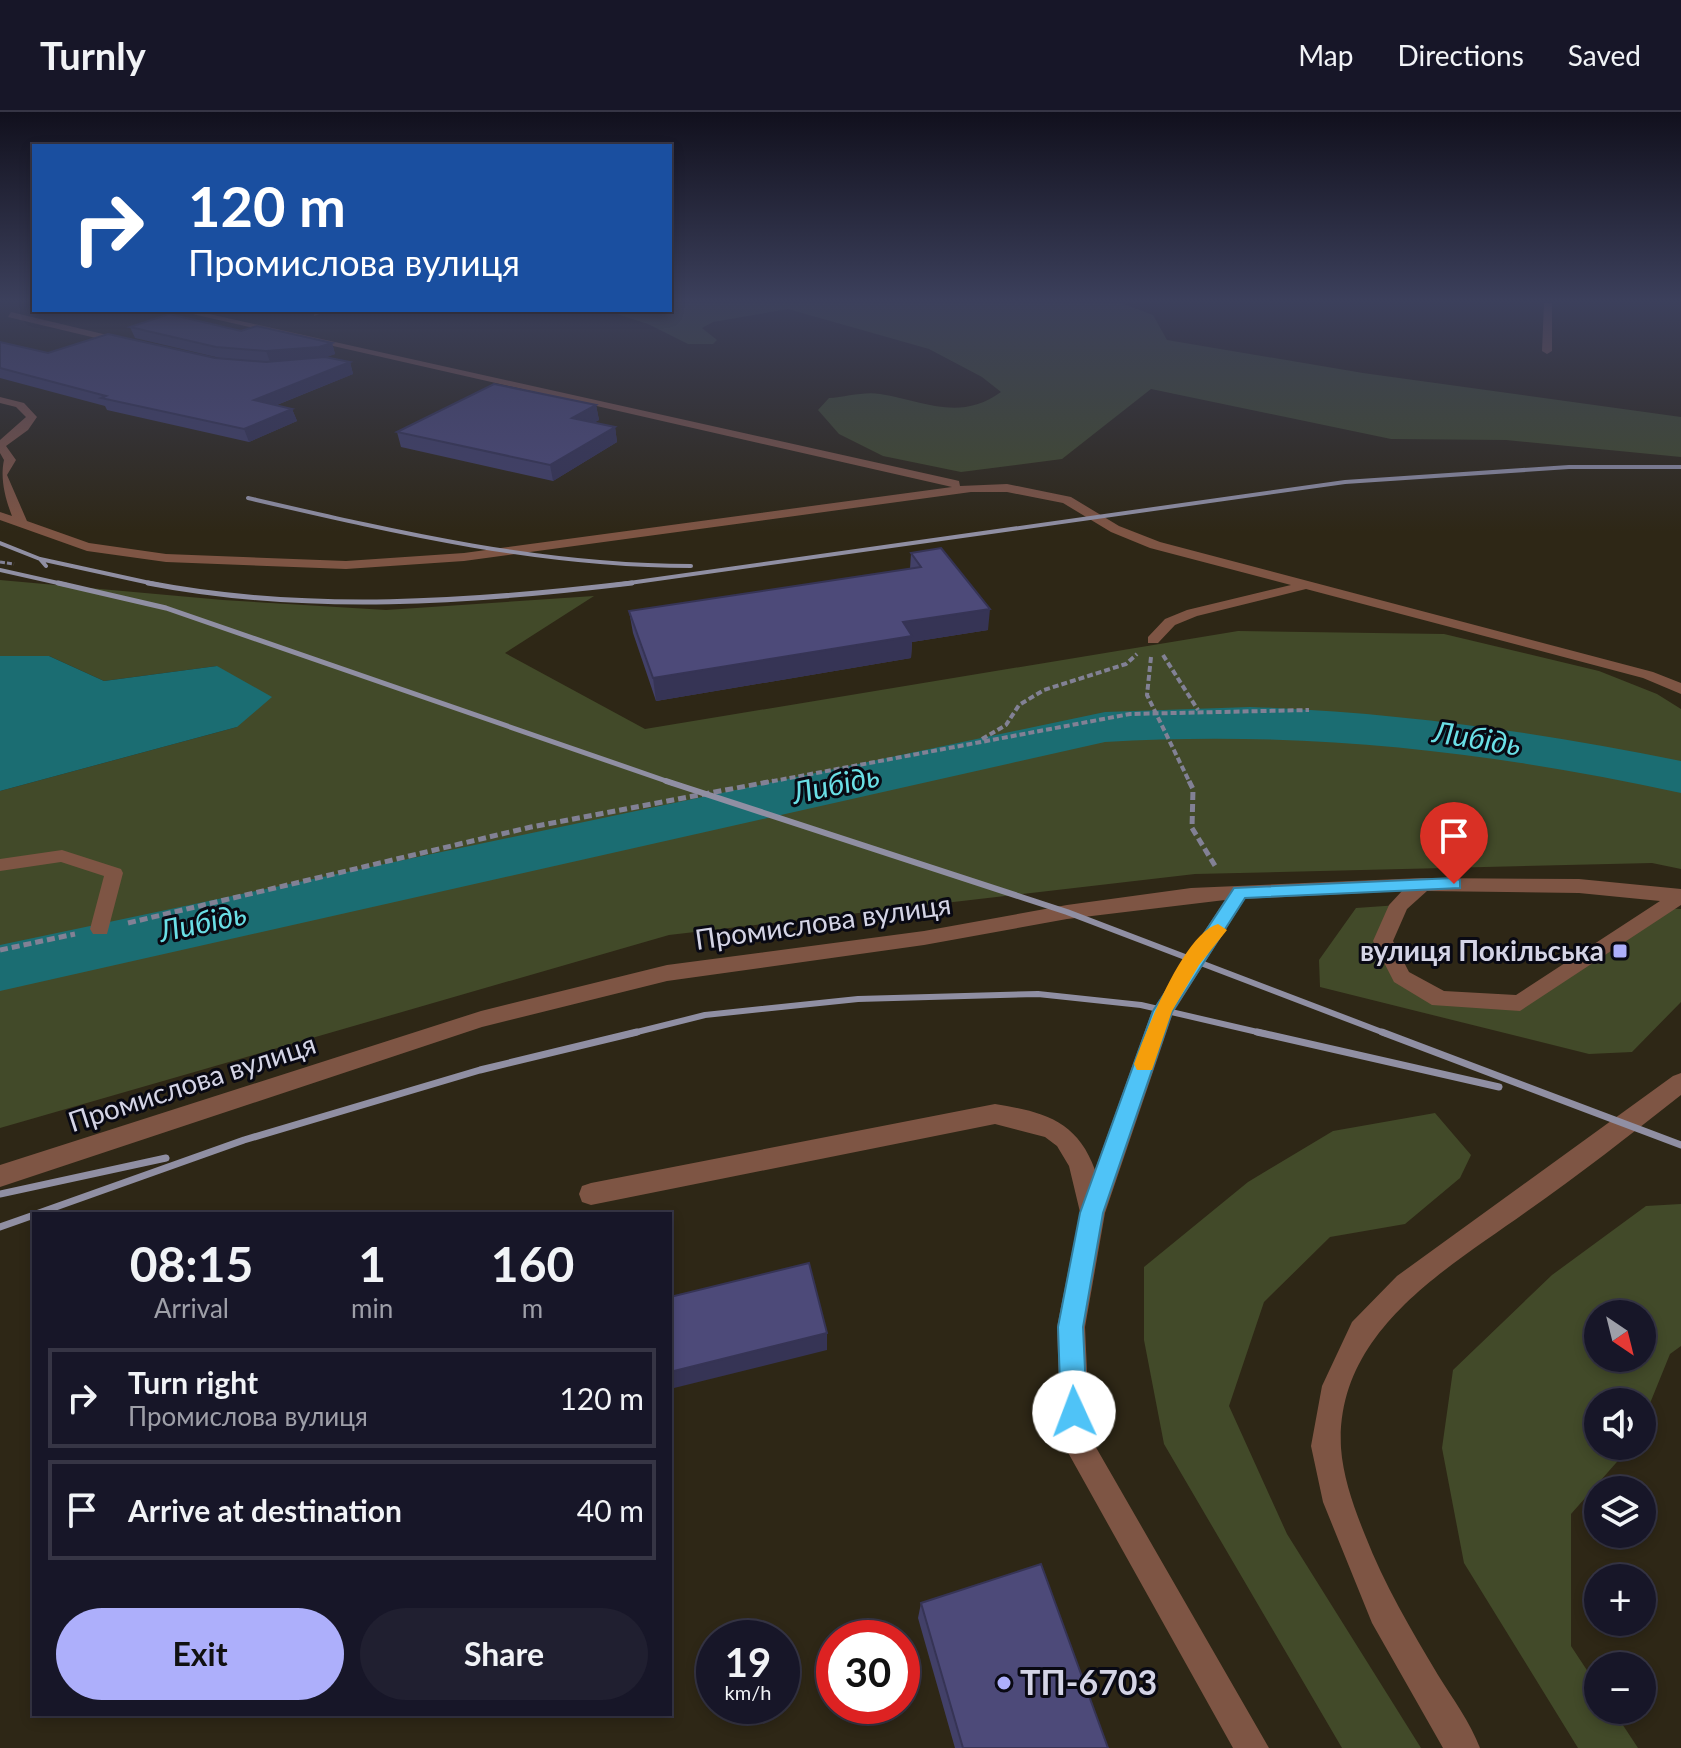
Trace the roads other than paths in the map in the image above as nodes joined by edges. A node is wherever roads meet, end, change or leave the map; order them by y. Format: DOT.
graph roads {
  1 [pos="478,379"];
  2 [pos="0,400"];
  3 [pos="0,445"];
  4 [pos="971,488"];
  5 [pos="0,516"];
  6 [pos="21,523"];
  7 [pos="1304,587"];
  8 [pos="1153,640"];
  9 [pos="1681,689"];
  10 [pos="0,865"];
  11 [pos="1422,884"];
  12 [pos="1235,892"];
  13 [pos="1681,896"];
  14 [pos="100,929"];
  15 [pos="1681,1082"];
  16 [pos="0,1176"];
  17 [pos="591,1194"];
  18 [pos="1092,1213"];
  19 [pos="1252,1748"];
  20 [pos="1463,1748"];
  1 -- 4 [label="street"];
  2 -- 3 [label="street"];
  3 -- 6 [label="street"];
  4 -- 6 [label="street"];
  4 -- 7 [label="street"];
  5 -- 6 [label="street"];
  7 -- 8 [label="street"];
  7 -- 9 [label="street"];
  10 -- 14 [label="street"];
  11 -- 12 [label="street, Промислова вулиця"];
  11 -- 13 [label="street, Промислова вулиця"];
  11 -- 13 [label="street"];
  12 -- 16 [label="street, Промислова вулиця"];
  12 -- 18 [label="street"];
  15 -- 20 [label="street"];
  17 -- 18 [label="street"];
  18 -- 19 [label="street"];
}
